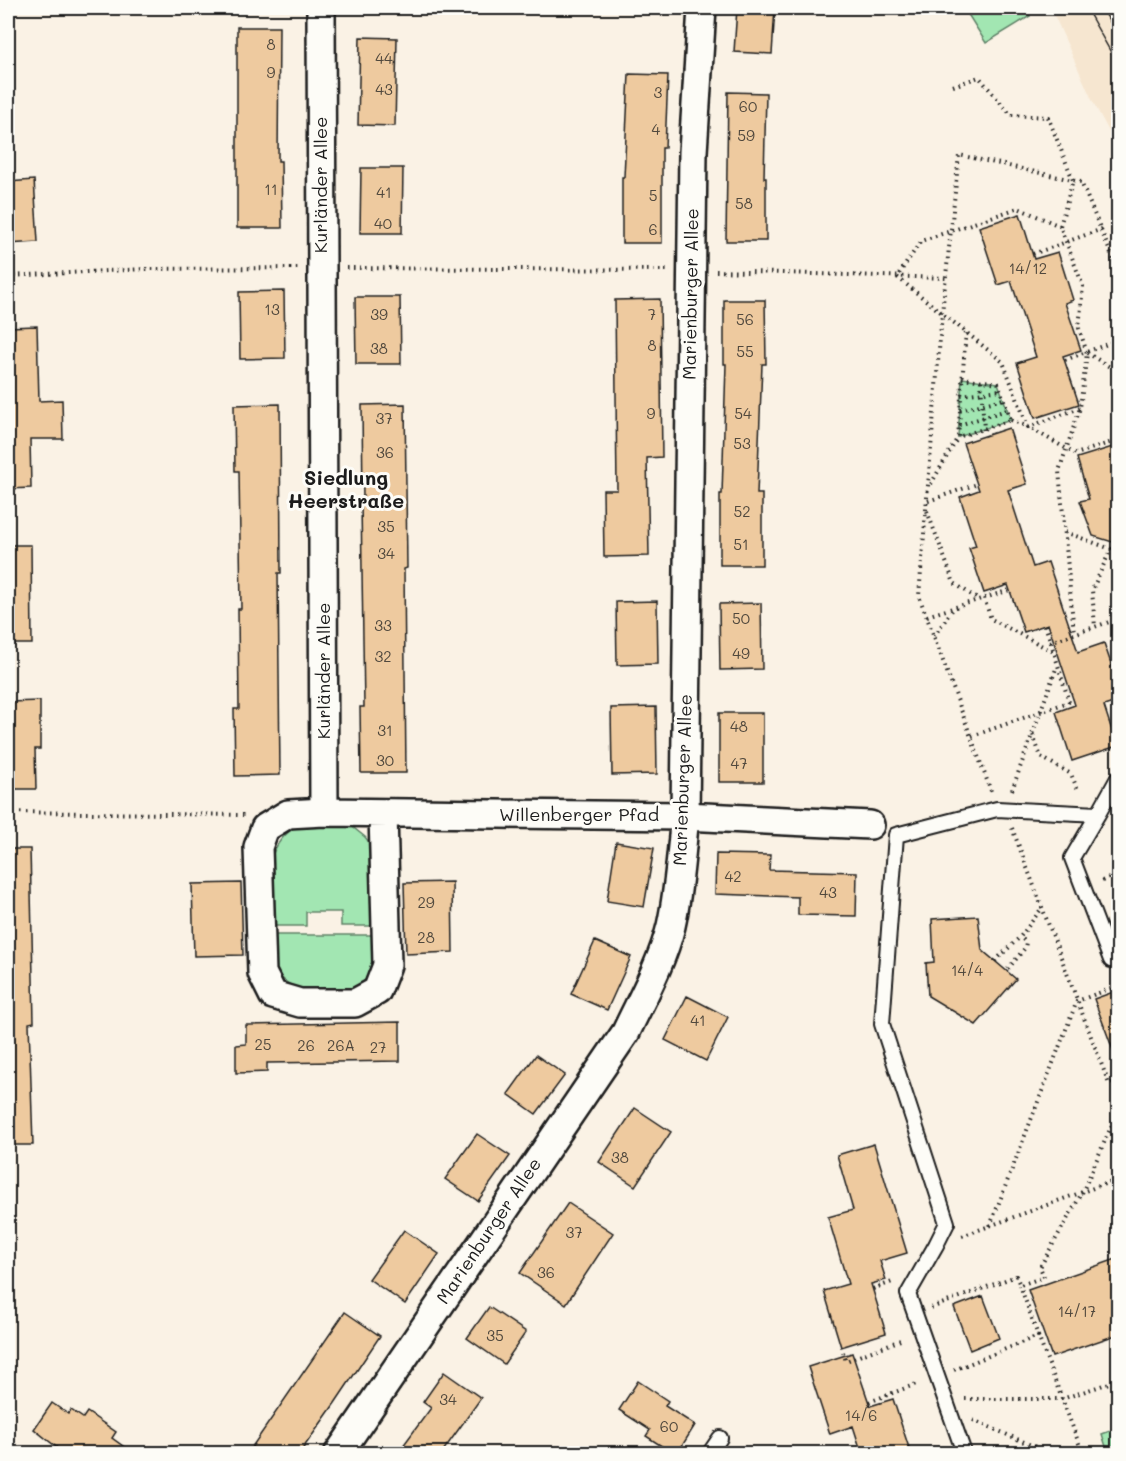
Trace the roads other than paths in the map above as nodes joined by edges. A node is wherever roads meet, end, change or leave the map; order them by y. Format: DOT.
graph roads {
  1 [pos="321,8"];
  2 [pos="702,8"];
  3 [pos="1119,778"];
  4 [pos="324,812"];
  5 [pos="383,814"];
  6 [pos="1098,814"];
  7 [pos="685,816"];
  8 [pos="883,830"];
  9 [pos="1112,960"];
  10 [pos="720,1438"];
  11 [pos="338,1454"];
  12 [pos="709,1454"];
  13 [pos="959,1454"];
  1 -- 4 [label="street, Kurländer Allee"];
  2 -- 7 [label="street, Marienburger Allee"];
  3 -- 6 [label="lane"];
  4 -- 5 [label="street, Willenberger Pfad"];
  4 -- 5 [label="street"];
  5 -- 7 [label="street, Willenberger Pfad"];
  6 -- 8 [label="lane"];
  6 -- 9 [label="lane"];
  7 -- 8 [label="street, Willenberger Pfad"];
  7 -- 11 [label="street, Marienburger Allee"];
  8 -- 13 [label="lane"];
  10 -- 12 [label="lane"];
}
